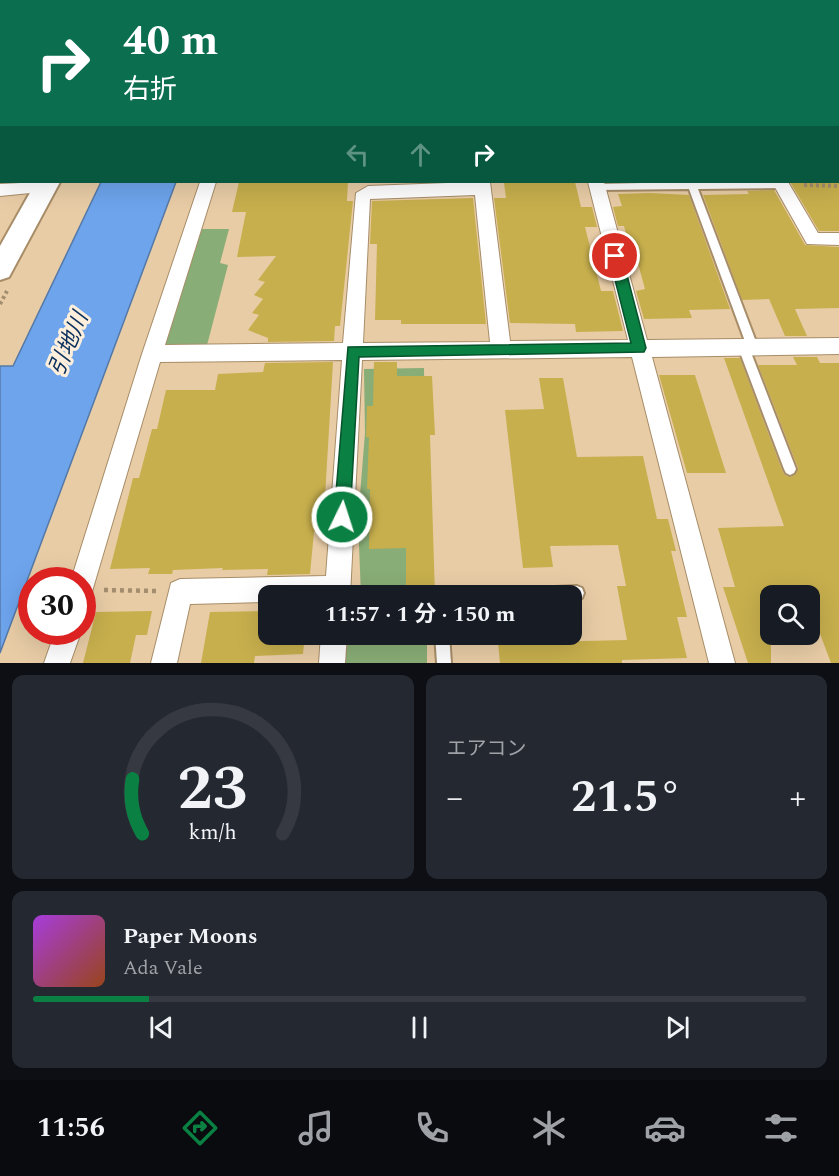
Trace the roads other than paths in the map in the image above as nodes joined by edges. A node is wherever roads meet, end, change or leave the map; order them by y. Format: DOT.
graph roads {
  1 [pos="0,0"];
  2 [pos="8,0"];
  3 [pos="208,183"];
  4 [pos="781,183"];
  5 [pos="47,184"];
  6 [pos="597,184"];
  7 [pos="692,184"];
  8 [pos="483,185"];
  9 [pos="369,187"];
  10 [pos="0,190"];
  11 [pos="839,239"];
  12 [pos="0,270"];
  13 [pos="839,346"];
  14 [pos="748,347"];
  15 [pos="639,348"];
  16 [pos="501,350"];
  17 [pos="353,352"];
  18 [pos="152,354"];
  19 [pos="790,469"];
  20 [pos="94,567"];
  21 [pos="337,585"];
  22 [pos="258,592"];
  23 [pos="63,645"];
  24 [pos="333,645"];
  25 [pos="443,645"];
  26 [pos="57,663"];
  27 [pos="164,663"];
  28 [pos="332,663"];
  29 [pos="444,663"];
  30 [pos="722,663"];
  1 -- 2 [label="street"];
  3 -- 18 [label="street"];
  4 -- 7 [label="lane"];
  4 -- 11 [label="street"];
  5 -- 10 [label="street"];
  5 -- 12 [label="street"];
  6 -- 7 [label="lane"];
  6 -- 15 [label="street"];
  7 -- 14 [label="lane"];
  8 -- 9 [label="street"];
  8 -- 16 [label="street"];
  9 -- 17 [label="street"];
  13 -- 14 [label="street"];
  14 -- 15 [label="street"];
  14 -- 19 [label="lane"];
  15 -- 16 [label="street"];
  15 -- 30 [label="street"];
  16 -- 17 [label="street"];
  17 -- 18 [label="street"];
  17 -- 21 [label="street"];
  18 -- 20 [label="street"];
  22 -- 27 [label="street"];
  23 -- 26 [label="street"];
  24 -- 28 [label="street"];
  25 -- 29 [label="lane"];
}
